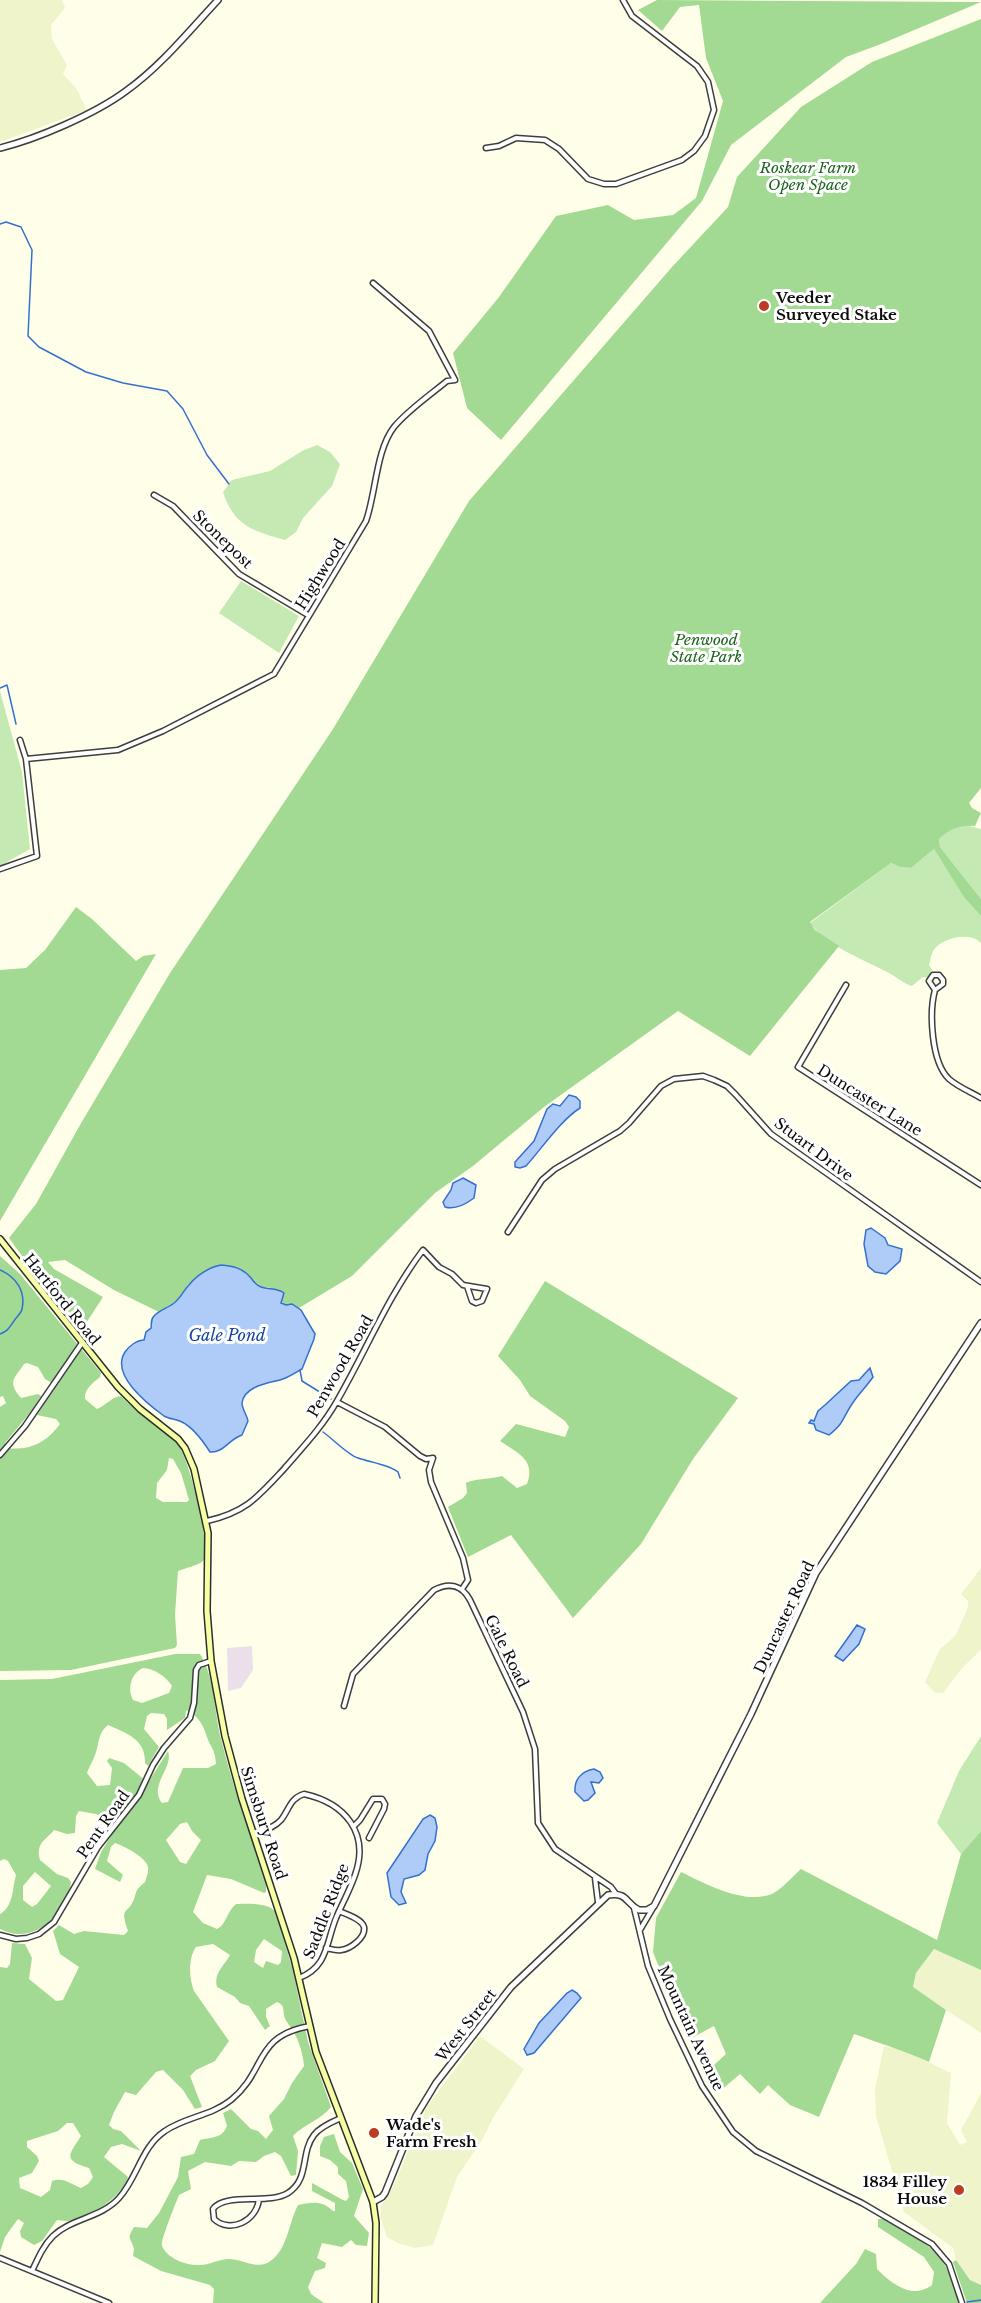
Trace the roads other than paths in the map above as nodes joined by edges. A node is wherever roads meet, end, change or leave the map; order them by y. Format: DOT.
graph roads {
  1 [pos="218,0"];
  2 [pos="623,0"];
  3 [pos="0,148"];
  4 [pos="486,148"];
  5 [pos="373,283"];
  6 [pos="154,495"];
  7 [pos="308,615"];
  8 [pos="20,740"];
  9 [pos="26,759"];
  10 [pos="0,869"];
  11 [pos="846,985"];
  12 [pos="935,990"];
  13 [pos="981,1098"];
  14 [pos="981,1185"];
  15 [pos="508,1232"];
  16 [pos="0,1239"];
  17 [pos="981,1282"];
  18 [pos="466,1286"];
  19 [pos="981,1323"];
  20 [pos="82,1343"];
  21 [pos="106,1373"];
  22 [pos="337,1402"];
  23 [pos="0,1455"];
  24 [pos="207,1521"];
  25 [pos="462,1589"];
  26 [pos="211,1661"];
  27 [pos="344,1706"];
  28 [pos="354,1826"];
  29 [pos="255,1834"];
  30 [pos="369,1838"];
  31 [pos="595,1877"];
  32 [pos="616,1894"];
  33 [pos="598,1902"];
  34 [pos="654,1906"];
  35 [pos="634,1908"];
  36 [pos="339,1911"];
  37 [pos="639,1931"];
  38 [pos="0,1935"];
  39 [pos="326,1948"];
  40 [pos="299,1978"];
  41 [pos="310,2026"];
  42 [pos="341,2118"];
  43 [pos="259,2199"];
  44 [pos="374,2202"];
  45 [pos="0,2258"];
  46 [pos="32,2271"];
  47 [pos="110,2303"];
  48 [pos="375,2303"];
  49 [pos="962,2303"];
  1 -- 3 [label="street"];
  2 -- 4 [label="street"];
  5 -- 7 [label="street, Highwood"];
  6 -- 7 [label="street, Stonepost"];
  7 -- 9 [label="street, Highwood"];
  8 -- 9 [label="street"];
  9 -- 10 [label="street"];
  11 -- 14 [label="street, Duncaster Lane"];
  12 -- 13 [label="street"];
  15 -- 17 [label="street, Stuart Drive"];
  16 -- 20 [label="main road, Hartford Road"];
  18 -- 18 [label="street"];
  18 -- 22 [label="street, Penwood Road"];
  19 -- 34 [label="street, Duncaster Road"];
  20 -- 21 [label="main road, Hartford Road"];
  20 -- 23 [label="street"];
  21 -- 24 [label="main road, Simsbury Road"];
  22 -- 24 [label="street, Penwood Road"];
  22 -- 25 [label="street"];
  24 -- 26 [label="main road, Simsbury Road"];
  25 -- 27 [label="street"];
  25 -- 31 [label="street, Gale Road"];
  26 -- 29 [label="main road, Simsbury Road"];
  26 -- 38 [label="street, Pent Road"];
  28 -- 29 [label="street"];
  28 -- 30 [label="street"];
  28 -- 36 [label="street, Saddle Ridge"];
  29 -- 40 [label="main road, Simsbury Road"];
  31 -- 32 [label="street, Gale Road"];
  31 -- 33 [label="street"];
  32 -- 33 [label="street, West Street"];
  32 -- 35 [label="street"];
  33 -- 44 [label="street, West Street"];
  34 -- 35 [label="street"];
  34 -- 37 [label="street, Duncaster Road"];
  35 -- 37 [label="street, Mountain Avenue"];
  36 -- 39 [label="street, Saddle Ridge"];
  36 -- 39 [label="street"];
  37 -- 49 [label="street, Mountain Avenue"];
  39 -- 40 [label="street, Saddle Ridge"];
  40 -- 41 [label="main road, Simsbury Road"];
  41 -- 42 [label="main road, Simsbury Road"];
  41 -- 46 [label="street"];
  42 -- 43 [label="street"];
  42 -- 44 [label="main road, Simsbury Road"];
  43 -- 43 [label="street"];
  44 -- 48 [label="main road, Simsbury Road"];
  45 -- 46 [label="street"];
  46 -- 47 [label="street"];
}
